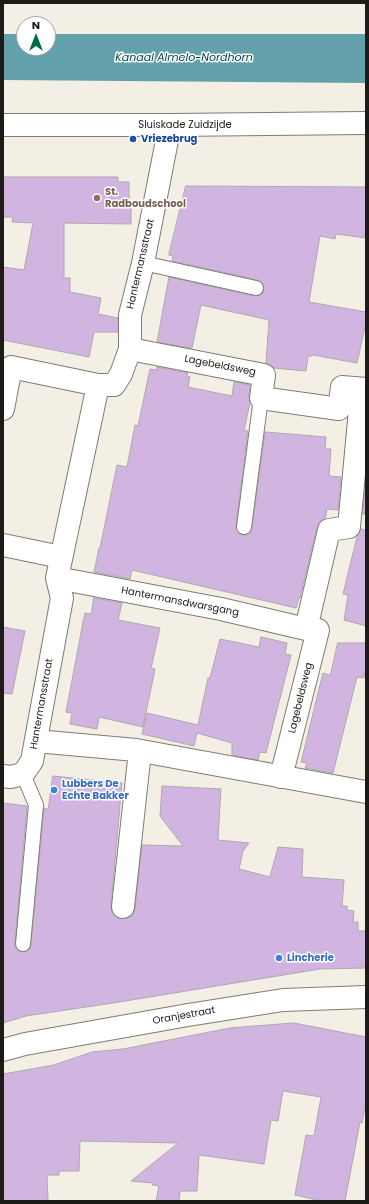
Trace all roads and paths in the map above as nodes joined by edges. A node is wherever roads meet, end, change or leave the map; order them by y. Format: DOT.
graph roads {
  1 [pos="366,123"];
  2 [pos="3,125"];
  3 [pos="170,125"];
  4 [pos="142,263"];
  5 [pos="256,288"];
  6 [pos="130,349"];
  7 [pos="98,385"];
  8 [pos="364,389"];
  9 [pos="261,398"];
  10 [pos="3,409"];
  11 [pos="244,527"];
  12 [pos="3,545"];
  13 [pos="61,557"];
  14 [pos="57,578"];
  15 [pos="304,628"];
  16 [pos="36,741"];
  17 [pos="140,750"];
  18 [pos="13,775"];
  19 [pos="281,777"];
  20 [pos="366,792"];
  21 [pos="123,907"];
  22 [pos="23,944"];
  23 [pos="366,997"];
  24 [pos="3,1050"];
  1 -- 3 [label="street, Sluiskade Zuidzijde"];
  2 -- 3 [label="street, Sluiskade Zuidzijde"];
  3 -- 4 [label="street, Hantermansstraat"];
  4 -- 5 [label="lane"];
  4 -- 6 [label="street, Hantermansstraat"];
  6 -- 7 [label="street, Hantermansstraat"];
  6 -- 9 [label="street, Lagebeldsweg"];
  7 -- 10 [label="street, Hantermansstraat"];
  7 -- 13 [label="street, Hantermansstraat"];
  8 -- 9 [label="street"];
  8 -- 15 [label="street"];
  9 -- 11 [label="lane"];
  12 -- 13 [label="street"];
  13 -- 14 [label="street, Hantermansstraat"];
  14 -- 15 [label="street, Hantermansdwarsgang"];
  14 -- 16 [label="street, Hantermansstraat"];
  15 -- 19 [label="street, Lagebeldsweg"];
  16 -- 17 [label="street"];
  16 -- 18 [label="street, Hantermansstraat"];
  17 -- 19 [label="street"];
  17 -- 21 [label="street"];
  18 -- 22 [label="lane, Hantermansstraat"];
  19 -- 20 [label="street"];
  23 -- 24 [label="street, Oranjestraat"];
}
